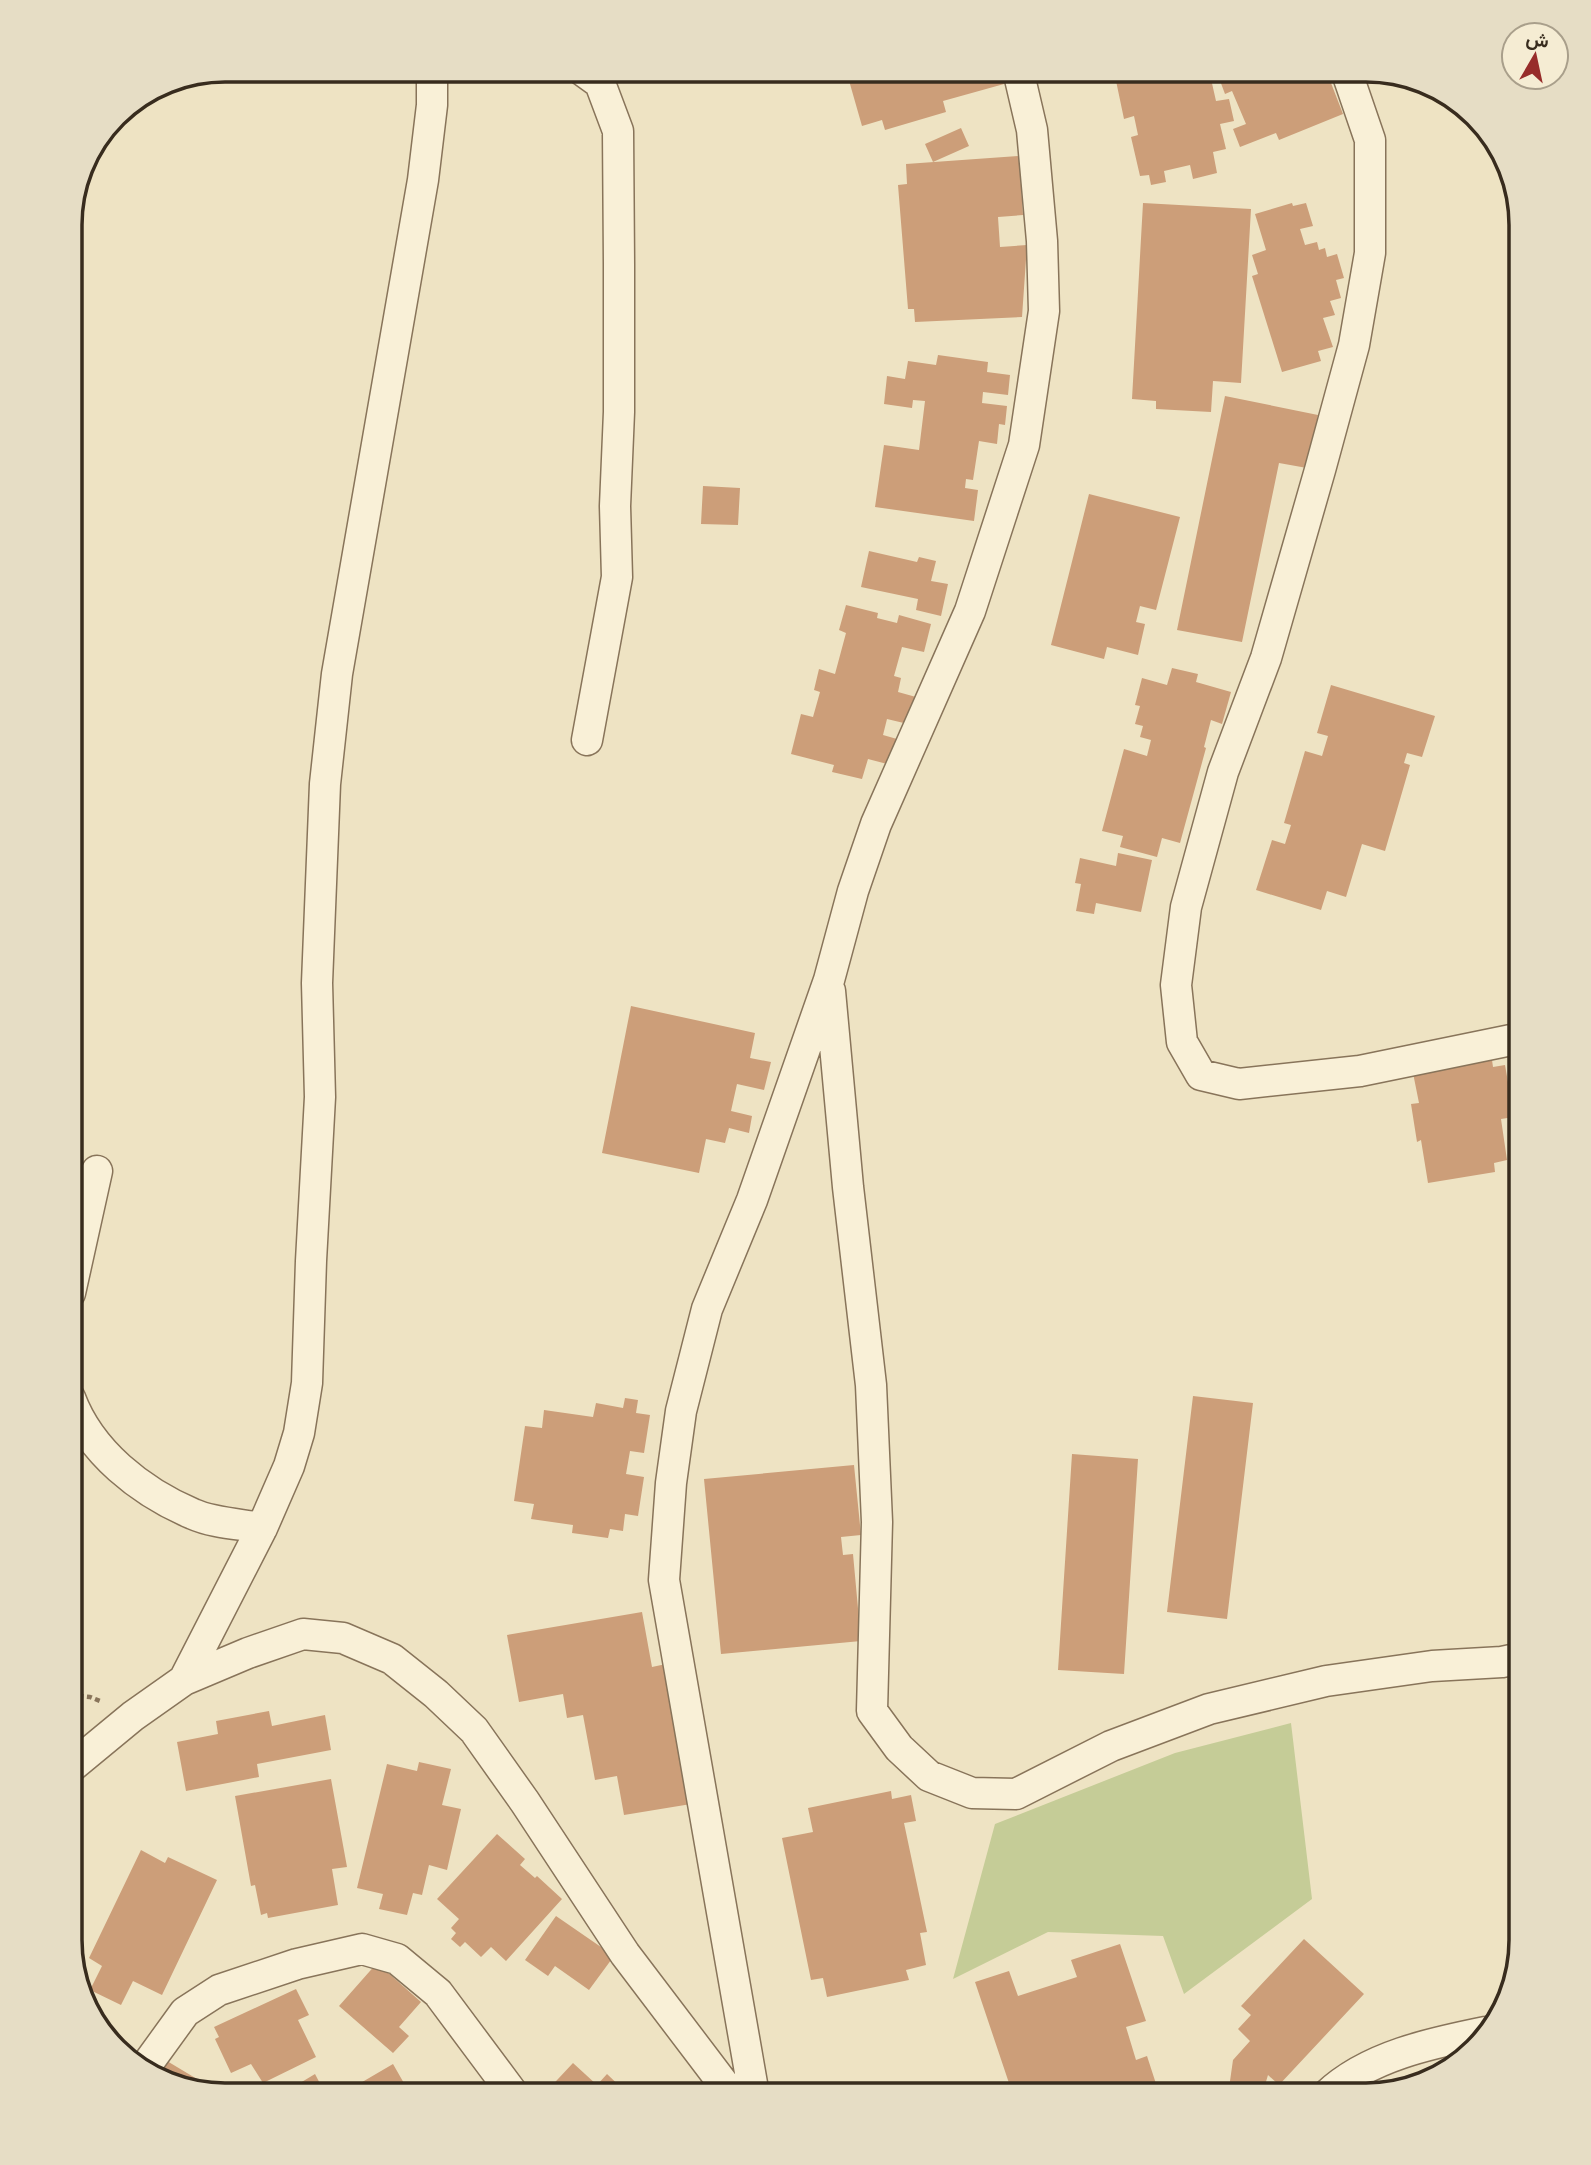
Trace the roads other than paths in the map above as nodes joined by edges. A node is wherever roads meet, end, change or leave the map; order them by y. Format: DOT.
graph roads {
  1 [pos="432,83"];
  2 [pos="600,83"];
  3 [pos="1021,83"];
  4 [pos="1350,83"];
  5 [pos="587,740"];
  6 [pos="829,980"];
  7 [pos="1509,1040"];
  8 [pos="97,1171"];
  9 [pos="82,1237"];
  10 [pos="82,1425"];
  11 [pos="262,1528"];
  12 [pos="1509,1661"];
  13 [pos="184,1680"];
  14 [pos="82,1758"];
  15 [pos="1472,2035"];
  16 [pos="150,2061"];
  17 [pos="505,2082"];
  18 [pos="722,2082"];
  19 [pos="752,2082"];
  20 [pos="1341,2083"];
  1 -- 11 [label="street"];
  2 -- 5 [label="street"];
  3 -- 6 [label="street"];
  4 -- 7 [label="street"];
  6 -- 12 [label="street"];
  6 -- 19 [label="street"];
  8 -- 9 [label="street"];
  10 -- 11 [label="street"];
  11 -- 13 [label="street"];
  13 -- 14 [label="street"];
  13 -- 18 [label="street"];
  15 -- 20 [label="street"];
  16 -- 17 [label="street"];
}
